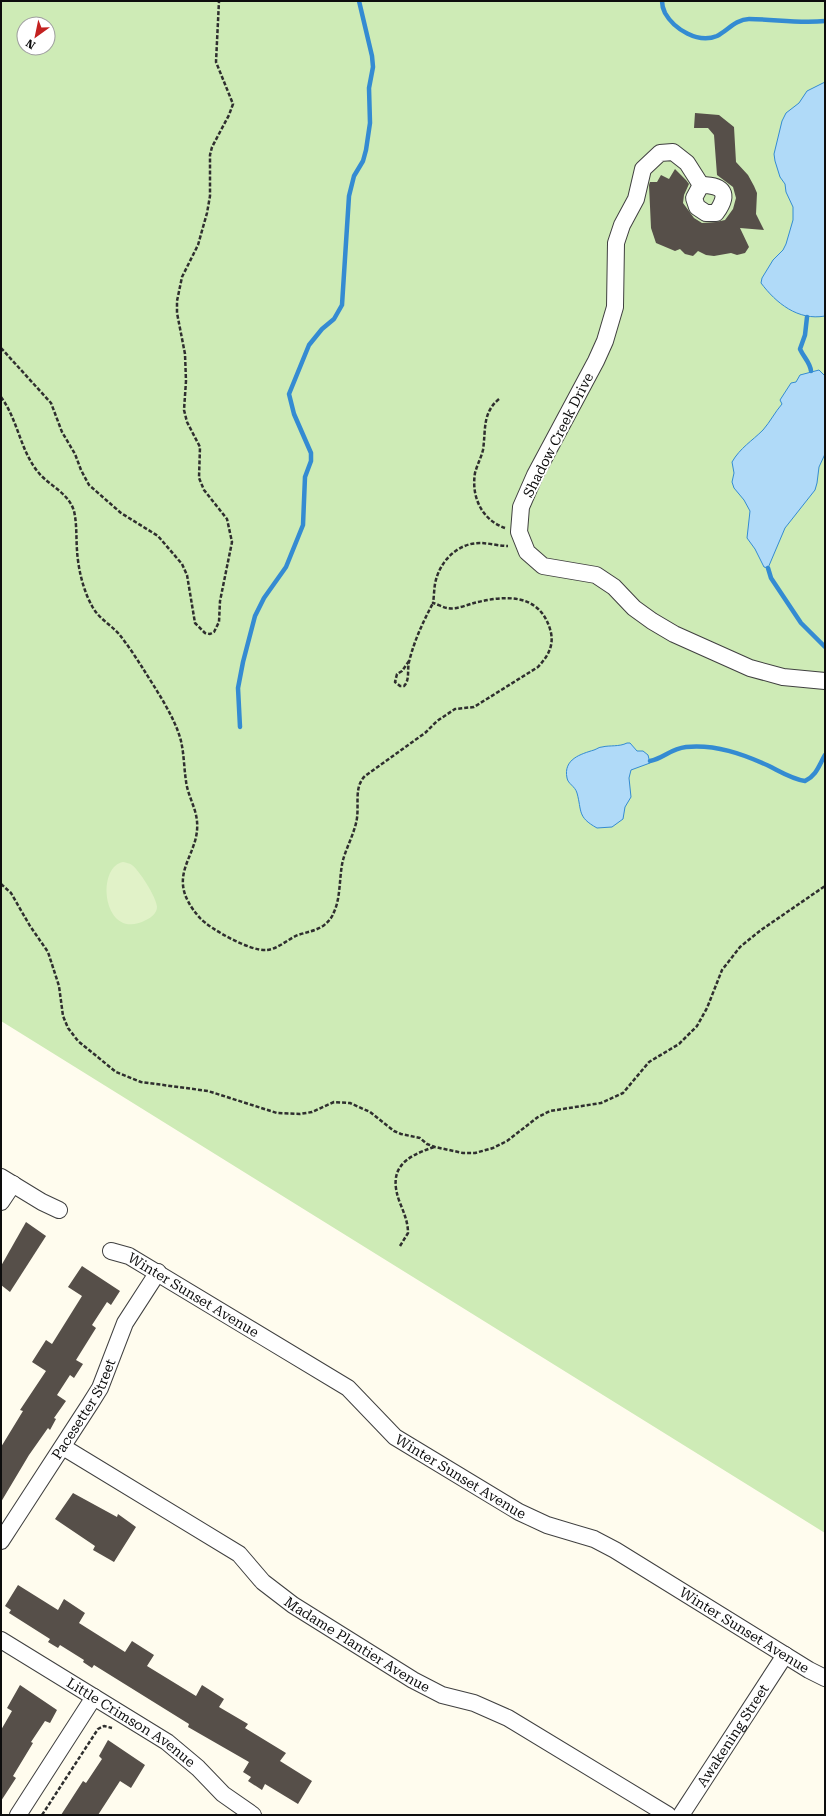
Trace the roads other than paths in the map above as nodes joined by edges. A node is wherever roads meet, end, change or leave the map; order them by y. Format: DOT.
graph roads {
  1 [pos="701,185"];
  2 [pos="825,681"];
  3 [pos="7,1181"];
  4 [pos="1,1202"];
  5 [pos="59,1210"];
  6 [pos="111,1250"];
  7 [pos="158,1272"];
  8 [pos="63,1446"];
  9 [pos="1,1541"];
  10 [pos="1,1640"];
  11 [pos="785,1656"];
  12 [pos="825,1678"];
  13 [pos="94,1696"];
  14 [pos="247,1813"];
  15 [pos="18,1815"];
  16 [pos="668,1815"];
  17 [pos="682,1815"];
  1 -- 2 [label="street, Shadow Creek Drive"];
  3 -- 4 [label="street"];
  3 -- 5 [label="street"];
  6 -- 7 [label="street, Winter Sunset Avenue"];
  7 -- 8 [label="street, Pacesetter Street"];
  7 -- 11 [label="street, Winter Sunset Avenue"];
  8 -- 9 [label="street, Pacesetter Street"];
  8 -- 16 [label="street, Madame Plantier Avenue"];
  10 -- 13 [label="street, Little Crimson Avenue"];
  11 -- 12 [label="street, Winter Sunset Avenue"];
  11 -- 17 [label="street, Awakening Street"];
  13 -- 14 [label="street, Little Crimson Avenue"];
  13 -- 15 [label="street"];
}
